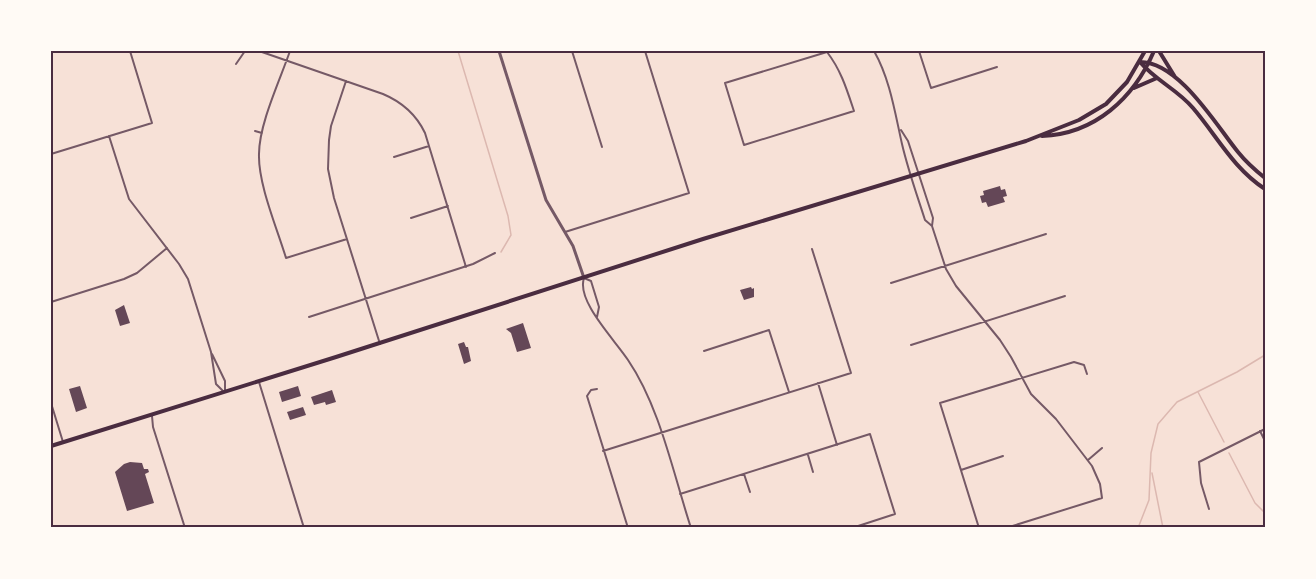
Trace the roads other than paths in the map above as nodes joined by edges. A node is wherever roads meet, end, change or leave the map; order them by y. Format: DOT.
graph roads {
  1 [pos="130,51"];
  2 [pos="245,51"];
  3 [pos="259,51"];
  4 [pos="290,51"];
  5 [pos="499,51"];
  6 [pos="572,51"];
  7 [pos="645,51"];
  8 [pos="828,51"];
  9 [pos="874,51"];
  10 [pos="919,51"];
  11 [pos="1145,51"];
  12 [pos="1154,51"];
  13 [pos="1159,51"];
  14 [pos="286,61"];
  15 [pos="1140,62"];
  16 [pos="1149,62"];
  17 [pos="236,64"];
  18 [pos="997,67"];
  19 [pos="1146,70"];
  20 [pos="1175,77"];
  21 [pos="1158,78"];
  22 [pos="346,81"];
  23 [pos="1132,90"];
  24 [pos="900,129"];
  25 [pos="255,131"];
  26 [pos="262,133"];
  27 [pos="109,136"];
  28 [pos="1038,137"];
  29 [pos="429,146"];
  30 [pos="602,147"];
  31 [pos="51,154"];
  32 [pos="1240,155"];
  33 [pos="394,158"];
  34 [pos="1232,160"];
  35 [pos="919,173"];
  36 [pos="911,176"];
  37 [pos="1265,178"];
  38 [pos="1265,189"];
  39 [pos="448,206"];
  40 [pos="411,218"];
  41 [pos="932,226"];
  42 [pos="565,232"];
  43 [pos="1046,234"];
  44 [pos="347,239"];
  45 [pos="167,248"];
  46 [pos="812,249"];
  47 [pos="495,253"];
  48 [pos="945,266"];
  49 [pos="466,267"];
  50 [pos="584,278"];
  51 [pos="891,283"];
  52 [pos="1065,296"];
  53 [pos="365,299"];
  54 [pos="51,302"];
  55 [pos="597,316"];
  56 [pos="309,317"];
  57 [pos="984,321"];
  58 [pos="380,344"];
  59 [pos="911,345"];
  60 [pos="704,351"];
  61 [pos="211,352"];
  62 [pos="1087,374"];
  63 [pos="1022,378"];
  64 [pos="258,382"];
  65 [pos="818,383"];
  66 [pos="597,388"];
  67 [pos="789,392"];
  68 [pos="224,393"];
  69 [pos="51,404"];
  70 [pos="152,415"];
  71 [pos="1265,429"];
  72 [pos="1260,431"];
  73 [pos="661,433"];
  74 [pos="1265,441"];
  75 [pos="63,442"];
  76 [pos="837,445"];
  77 [pos="51,446"];
  78 [pos="1102,448"];
  79 [pos="603,451"];
  80 [pos="808,454"];
  81 [pos="1003,456"];
  82 [pos="1088,460"];
  83 [pos="960,470"];
  84 [pos="813,472"];
  85 [pos="744,474"];
  86 [pos="750,492"];
  87 [pos="680,494"];
  88 [pos="1209,510"];
  89 [pos="185,528"];
  90 [pos="304,528"];
  91 [pos="628,528"];
  92 [pos="691,528"];
  93 [pos="852,528"];
  94 [pos="979,528"];
  95 [pos="1006,528"];
  1 -- 27 [label="street"];
  2 -- 17 [label="street"];
  3 -- 14 [label="street"];
  4 -- 14 [label="street"];
  5 -- 42 [label="street"];
  6 -- 30 [label="street"];
  7 -- 42 [label="street"];
  8 -- 8 [label="street"];
  9 -- 24 [label="street"];
  10 -- 18 [label="street"];
  11 -- 15 [label="main road"];
  12 -- 16 [label="main road"];
  13 -- 20 [label="main road"];
  14 -- 22 [label="street"];
  14 -- 26 [label="street"];
  15 -- 16 [label="main road"];
  15 -- 19 [label="main road"];
  15 -- 28 [label="main road"];
  16 -- 19 [label="main road"];
  16 -- 20 [label="main road"];
  19 -- 21 [label="main road"];
  19 -- 23 [label="main road"];
  20 -- 32 [label="main road"];
  21 -- 23 [label="main road"];
  21 -- 34 [label="main road"];
  22 -- 29 [label="street"];
  22 -- 44 [label="street"];
  23 -- 28 [label="main road"];
  24 -- 35 [label="street"];
  24 -- 36 [label="street"];
  25 -- 26 [label="street"];
  26 -- 44 [label="street"];
  27 -- 31 [label="street"];
  27 -- 45 [label="street"];
  28 -- 35 [label="main road"];
  29 -- 33 [label="street"];
  29 -- 39 [label="street"];
  32 -- 34 [label="street"];
  32 -- 37 [label="main road"];
  34 -- 38 [label="main road"];
  35 -- 36 [label="main road"];
  35 -- 41 [label="street"];
  36 -- 41 [label="street"];
  36 -- 50 [label="main road"];
  39 -- 40 [label="street"];
  39 -- 49 [label="street"];
  41 -- 48 [label="street"];
  42 -- 50 [label="street"];
  43 -- 48 [label="street"];
  44 -- 53 [label="street"];
  45 -- 54 [label="street"];
  45 -- 61 [label="street"];
  46 -- 65 [label="street"];
  47 -- 49 [label="street"];
  48 -- 51 [label="street"];
  48 -- 57 [label="street"];
  49 -- 53 [label="street"];
  50 -- 55 [label="street"];
  50 -- 55 [label="street"];
  50 -- 58 [label="main road"];
  52 -- 57 [label="street"];
  53 -- 56 [label="street"];
  53 -- 58 [label="street"];
  55 -- 73 [label="street"];
  57 -- 59 [label="street"];
  57 -- 63 [label="street"];
  58 -- 64 [label="main road"];
  60 -- 67 [label="street"];
  61 -- 68 [label="street"];
  61 -- 68 [label="street"];
  62 -- 63 [label="street"];
  63 -- 82 [label="street"];
  63 -- 83 [label="street"];
  64 -- 68 [label="main road"];
  64 -- 90 [label="street"];
  65 -- 67 [label="street"];
  65 -- 76 [label="street"];
  66 -- 79 [label="street"];
  67 -- 73 [label="street"];
  68 -- 70 [label="main road"];
  69 -- 75 [label="street"];
  70 -- 75 [label="main road"];
  70 -- 89 [label="street"];
  71 -- 72 [label="street"];
  72 -- 74 [label="street"];
  72 -- 88 [label="street"];
  73 -- 79 [label="street"];
  73 -- 87 [label="street"];
  75 -- 77 [label="main road"];
  76 -- 80 [label="street"];
  76 -- 93 [label="street"];
  78 -- 82 [label="street"];
  79 -- 91 [label="street"];
  80 -- 84 [label="street"];
  80 -- 85 [label="street"];
  81 -- 83 [label="street"];
  82 -- 95 [label="street"];
  83 -- 94 [label="street"];
  85 -- 86 [label="street"];
  85 -- 87 [label="street"];
  87 -- 92 [label="street"];
}
